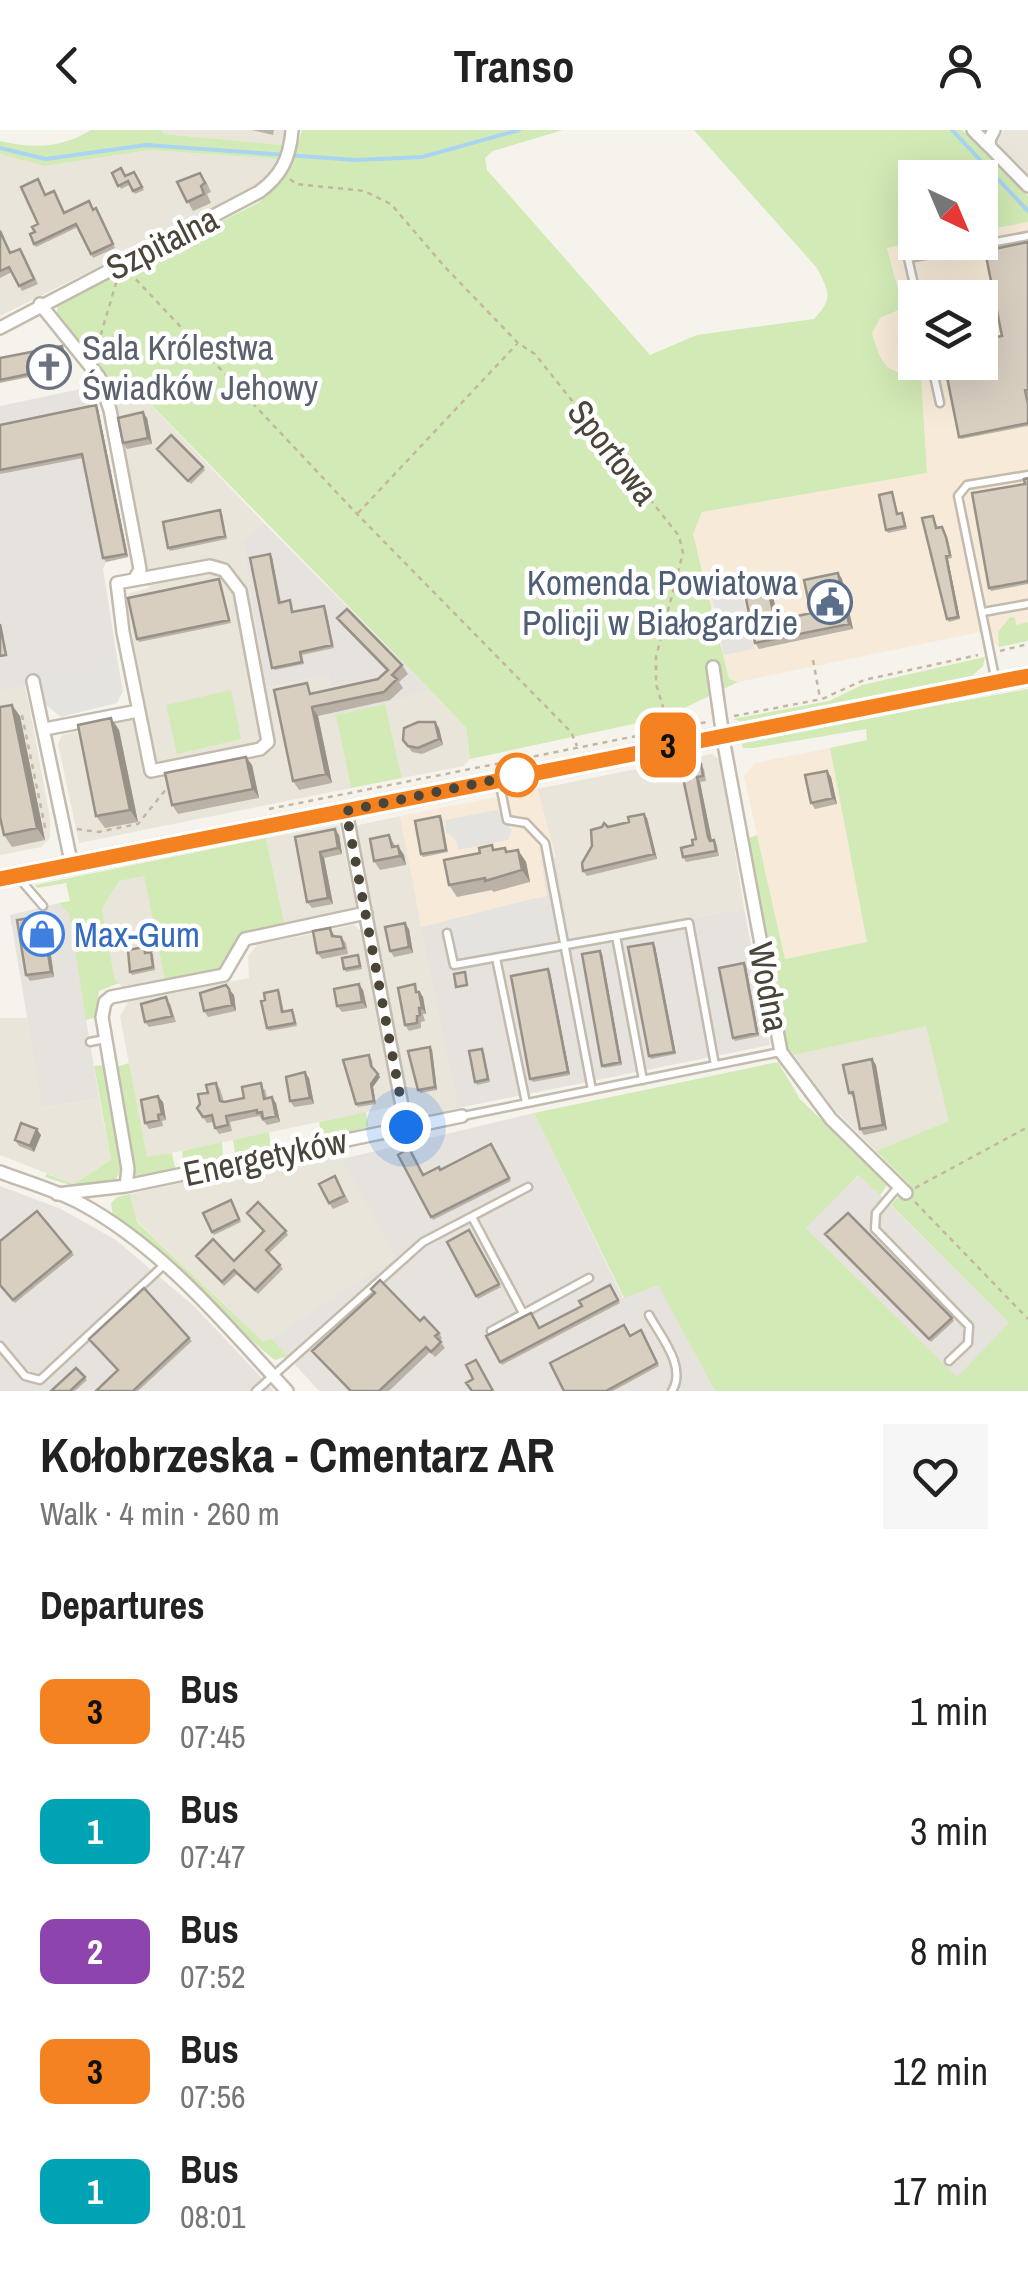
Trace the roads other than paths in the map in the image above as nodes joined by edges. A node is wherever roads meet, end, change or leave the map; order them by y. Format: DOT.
graph roads {
  1 [pos="292,130"];
  2 [pos="973,130"];
  3 [pos="994,130"];
  4 [pos="990,146"];
  5 [pos="1028,186"];
  6 [pos="1028,236"];
  7 [pos="912,280"];
  8 [pos="40,304"];
  9 [pos="0,328"];
  10 [pos="935,380"];
  11 [pos="940,403"];
  12 [pos="1028,475"];
  13 [pos="135,578"];
  14 [pos="1028,604"];
  15 [pos="983,612"];
  16 [pos="713,667"];
  17 [pos="1028,676"];
  18 [pos="33,681"];
  19 [pos="996,683"];
  20 [pos="138,711"];
  21 [pos="723,727"];
  22 [pos="45,729"];
  23 [pos="499,779"];
  24 [pos="346,811"];
  25 [pos="72,866"];
  26 [pos="21,875"];
  27 [pos="0,879"];
  28 [pos="43,906"];
  29 [pos="366,913"];
  30 [pos="447,933"];
  31 [pos="616,936"];
  32 [pos="566,945"];
  33 [pos="496,958"];
  34 [pos="105,1040"];
  35 [pos="90,1042"];
  36 [pos="781,1052"];
  37 [pos="715,1065"];
  38 [pos="643,1080"];
  39 [pos="592,1090"];
  40 [pos="526,1103"];
  41 [pos="462,1116"];
  42 [pos="406,1127"];
  43 [pos="0,1172"];
  44 [pos="126,1186"];
  45 [pos="111,1188"];
  46 [pos="528,1188"];
  47 [pos="902,1190"];
  48 [pos="57,1194"];
  49 [pos="98,1215"];
  50 [pos="472,1216"];
  51 [pos="164,1265"];
  52 [pos="590,1278"];
  53 [pos="523,1313"];
  54 [pos="649,1315"];
  55 [pos="491,1331"];
  56 [pos="0,1346"];
  57 [pos="949,1361"];
  58 [pos="273,1376"];
  59 [pos="256,1391"];
  60 [pos="287,1391"];
  61 [pos="672,1391"];
  1 -- 8 [label="street, Szpitalna"];
  2 -- 4 [label="street"];
  3 -- 4 [label="street"];
  4 -- 5 [label="street"];
  6 -- 7 [label="lane"];
  8 -- 9 [label="street, Szpitalna"];
  8 -- 13 [label="street"];
  10 -- 11 [label="lane"];
  12 -- 15 [label="lane"];
  13 -- 20 [label="street"];
  13 -- 20 [label="street"];
  14 -- 15 [label="lane"];
  15 -- 19 [label="lane"];
  16 -- 21 [label="street"];
  17 -- 19 [label="main road"];
  18 -- 22 [label="street"];
  19 -- 21 [label="main road"];
  20 -- 22 [label="street"];
  21 -- 23 [label="main road"];
  21 -- 36 [label="street, Wodna"];
  22 -- 25 [label="street"];
  23 -- 24 [label="main road"];
  23 -- 32 [label="lane"];
  24 -- 25 [label="main road"];
  24 -- 29 [label="street"];
  25 -- 26 [label="main road"];
  26 -- 27 [label="main road"];
  26 -- 28 [label="lane"];
  29 -- 34 [label="street"];
  29 -- 42 [label="street"];
  30 -- 33 [label="lane"];
  31 -- 32 [label="lane"];
  31 -- 37 [label="lane"];
  31 -- 38 [label="lane"];
  32 -- 33 [label="lane"];
  32 -- 39 [label="lane"];
  33 -- 40 [label="lane"];
  34 -- 35 [label="lane"];
  34 -- 44 [label="street"];
  36 -- 37 [label="lane"];
  36 -- 47 [label="street, Wodna"];
  37 -- 38 [label="lane"];
  38 -- 39 [label="lane"];
  39 -- 40 [label="lane"];
  40 -- 41 [label="lane"];
  41 -- 42 [label="street, Energetyków"];
  42 -- 44 [label="street, Energetyków"];
  43 -- 48 [label="street"];
  44 -- 45 [label="street, Energetyków"];
  45 -- 48 [label="street, Energetyków"];
  45 -- 49 [label="street"];
  46 -- 50 [label="lane"];
  47 -- 57 [label="lane"];
  48 -- 49 [label="street"];
  49 -- 51 [label="street"];
  50 -- 53 [label="lane"];
  50 -- 58 [label="lane"];
  51 -- 56 [label="lane"];
  51 -- 58 [label="street"];
  52 -- 53 [label="lane"];
  53 -- 55 [label="lane"];
  54 -- 61 [label="lane"];
  58 -- 59 [label="lane"];
  58 -- 60 [label="street"];
}
